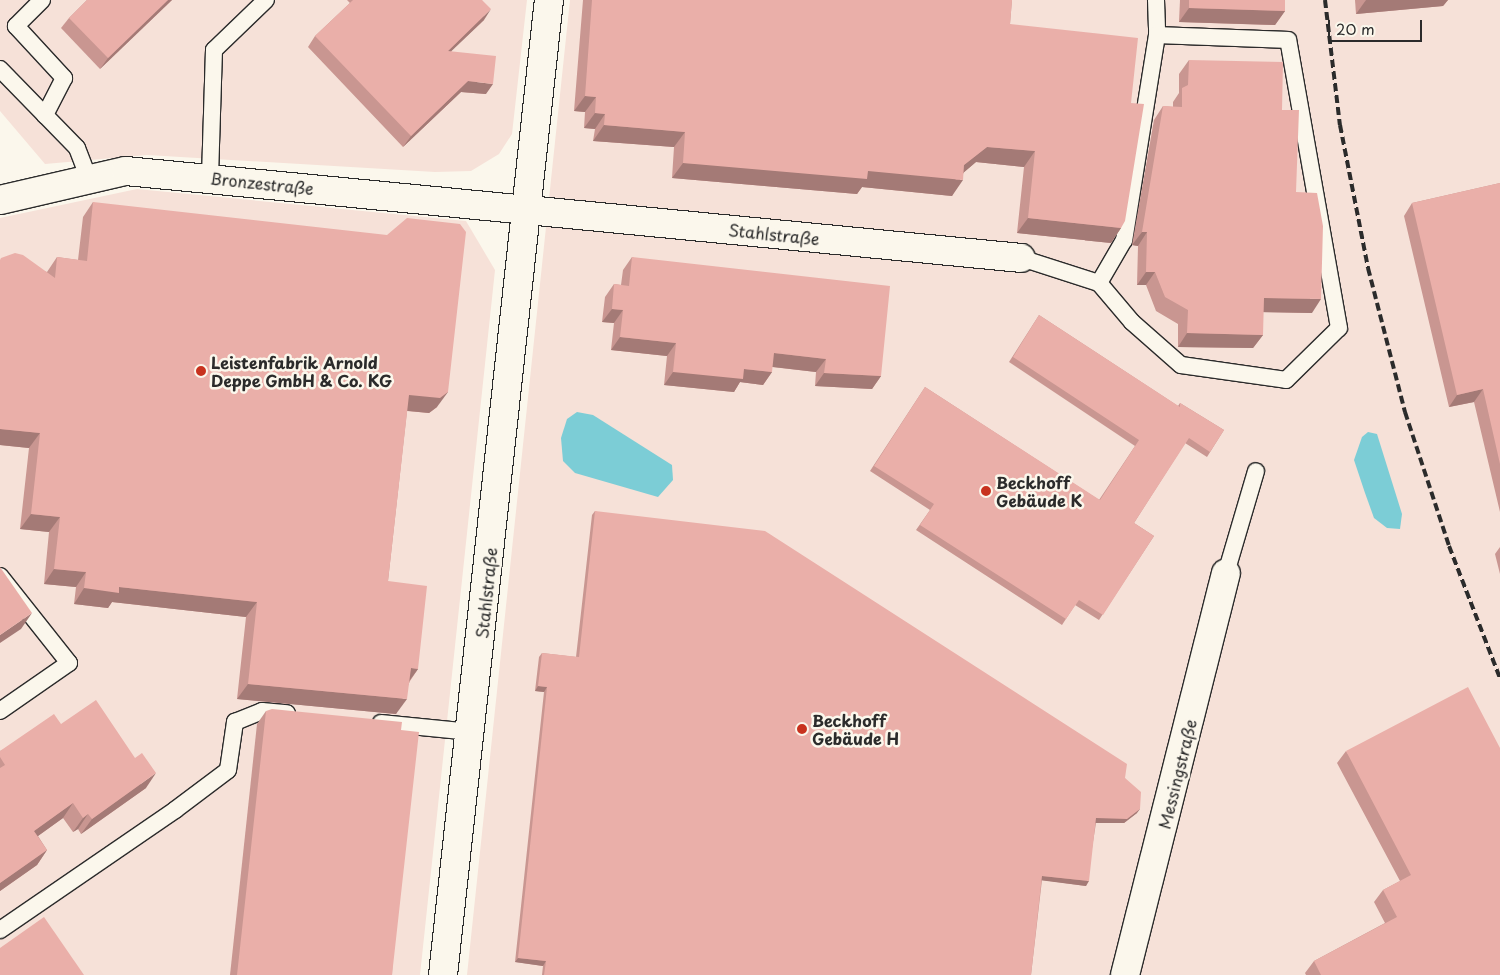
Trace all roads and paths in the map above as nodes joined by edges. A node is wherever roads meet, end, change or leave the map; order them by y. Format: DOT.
graph roads {
  1 [pos="42,0"];
  2 [pos="266,0"];
  3 [pos="549,0"];
  4 [pos="1156,0"];
  5 [pos="1157,35"];
  6 [pos="0,69"];
  7 [pos="46,115"];
  8 [pos="210,177"];
  9 [pos="88,180"];
  10 [pos="0,200"];
  11 [pos="527,210"];
  12 [pos="1020,258"];
  13 [pos="1099,283"];
  14 [pos="1256,471"];
  15 [pos="1226,573"];
  16 [pos="0,576"];
  17 [pos="0,710"];
  18 [pos="300,714"];
  19 [pos="366,721"];
  20 [pos="471,732"];
  21 [pos="0,930"];
  22 [pos="443,975"];
  23 [pos="1125,975"];
  1 -- 7 [label="lane"];
  2 -- 8 [label="lane"];
  3 -- 11 [label="street, Stahlstraße"];
  4 -- 5 [label="lane"];
  5 -- 13 [label="lane"];
  5 -- 13 [label="lane"];
  6 -- 7 [label="lane"];
  7 -- 9 [label="lane"];
  8 -- 9 [label="street, Bronzestraße"];
  8 -- 11 [label="street, Bronzestraße"];
  9 -- 10 [label="street, Bronzestraße"];
  11 -- 12 [label="street, Stahlstraße"];
  11 -- 20 [label="street, Stahlstraße"];
  12 -- 13 [label="lane"];
  14 -- 15 [label="lane"];
  15 -- 23 [label="street, Messingstraße"];
  16 -- 17 [label="lane"];
  18 -- 21 [label="lane"];
  19 -- 20 [label="lane"];
  20 -- 22 [label="street, Stahlstraße"];
}
